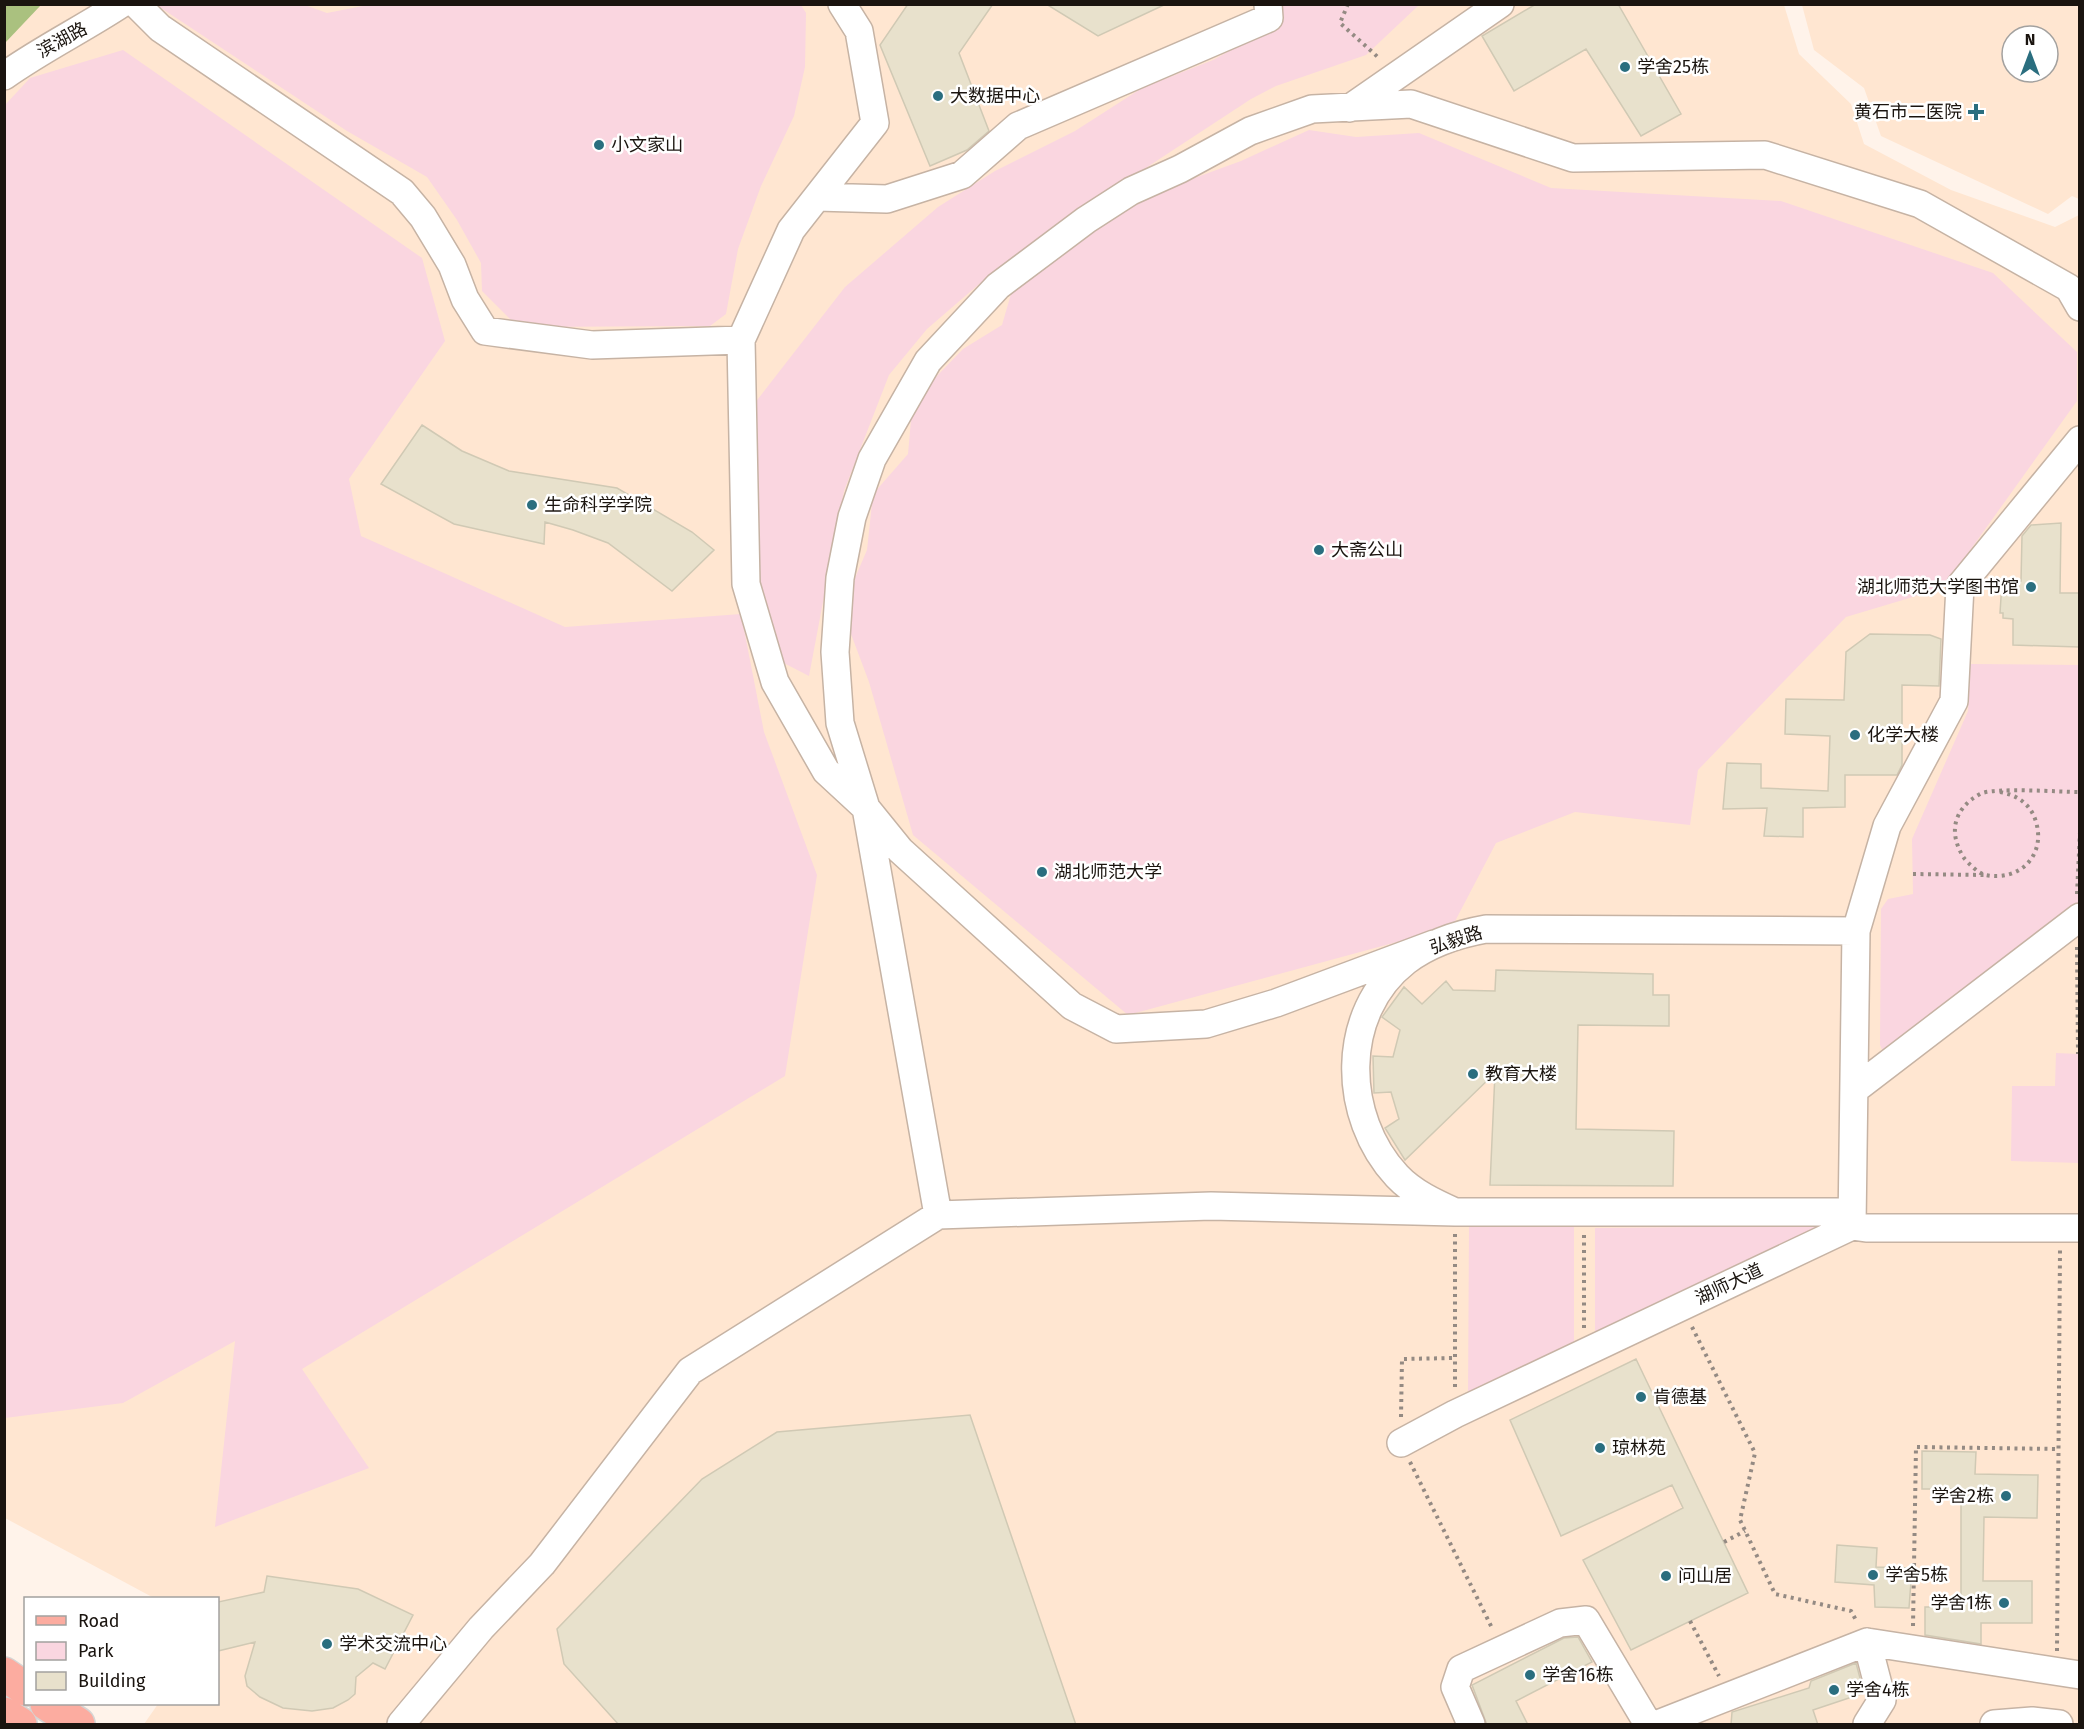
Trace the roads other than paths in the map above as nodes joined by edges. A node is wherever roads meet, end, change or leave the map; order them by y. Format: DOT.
graph roads {
  1 [pos="80,4"];
  2 [pos="121,4"];
  3 [pos="136,4"];
  4 [pos="1268,4"];
  5 [pos="1500,4"];
  6 [pos="851,9"];
  7 [pos="79,31"];
  8 [pos="4,76"];
  9 [pos="1349,109"];
  10 [pos="817,197"];
  11 [pos="2079,307"];
  12 [pos="741,340"];
  13 [pos="2079,440"];
  14 [pos="866,808"];
  15 [pos="2079,917"];
  16 [pos="1856,931"];
  17 [pos="1434,944"];
  18 [pos="1854,1090"];
  19 [pos="1455,1212"];
  20 [pos="938,1215"];
  21 [pos="1852,1219"];
  22 [pos="2070,1228"];
  23 [pos="1401,1443"];
  24 [pos="1867,1642"];
  25 [pos="2068,1672"];
  26 [pos="4,1674"];
  27 [pos="24,1688"];
  28 [pos="48,1705"];
  29 [pos="4,1714"];
  30 [pos="20,1725"];
  31 [pos="78,1725"];
  32 [pos="401,1725"];
  33 [pos="1471,1725"];
  34 [pos="1648,1725"];
  35 [pos="1658,1725"];
  36 [pos="1867,1725"];
  37 [pos="1994,1725"];
  38 [pos="2059,1725"];
  1 -- 7 [label="street"];
  2 -- 7 [label="street, 滨湖路"];
  3 -- 12 [label="street"];
  4 -- 10 [label="street"];
  5 -- 9 [label="street"];
  6 -- 10 [label="street"];
  7 -- 8 [label="street, 滨湖路"];
  9 -- 11 [label="street"];
  9 -- 14 [label="street"];
  10 -- 12 [label="street"];
  12 -- 14 [label="street"];
  13 -- 16 [label="street"];
  14 -- 17 [label="street"];
  14 -- 20 [label="street"];
  15 -- 18 [label="street"];
  16 -- 17 [label="street, 弘毅路"];
  16 -- 18 [label="street"];
  17 -- 19 [label="street, 弘毅路"];
  18 -- 21 [label="street"];
  19 -- 20 [label="street"];
  19 -- 21 [label="street, 弘毅路"];
  20 -- 32 [label="street"];
  21 -- 22 [label="street, 湖师大道"];
  21 -- 23 [label="street, 湖师大道"];
  24 -- 25 [label="street"];
  24 -- 35 [label="street"];
  24 -- 36 [label="street"];
  26 -- 27 [label="main road"];
  28 -- 31 [label="main road"];
  29 -- 30 [label="main road"];
  33 -- 34 [label="street"];
  37 -- 38 [label="street"];
}
